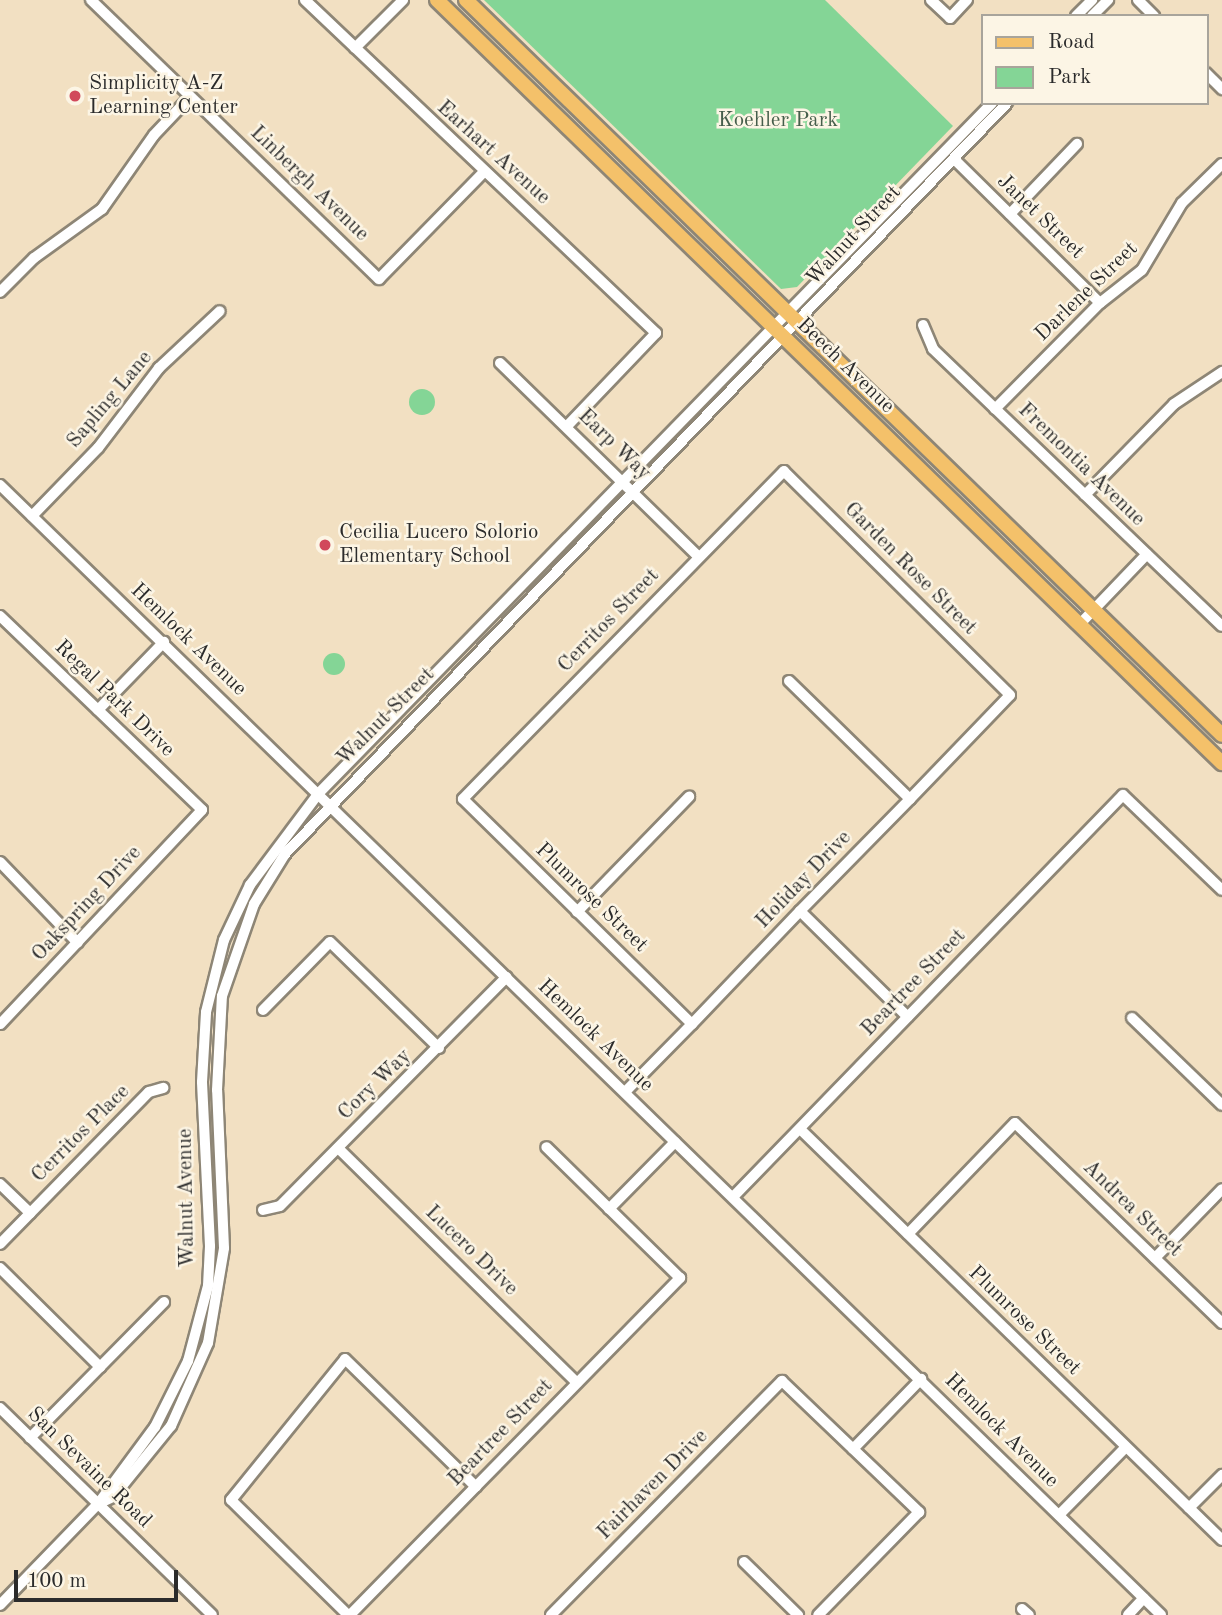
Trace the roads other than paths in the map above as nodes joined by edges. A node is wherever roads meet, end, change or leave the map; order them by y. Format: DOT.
graph roads {
  1 [pos="91,0"];
  2 [pos="305,0"];
  3 [pos="403,0"];
  4 [pos="437,0"];
  5 [pos="466,0"];
  6 [pos="931,0"];
  7 [pos="967,0"];
  8 [pos="1092,0"];
  9 [pos="1108,0"];
  10 [pos="1138,0"];
  11 [pos="1078,14"];
  12 [pos="1094,14"];
  13 [pos="1152,14"];
  14 [pos="355,48"];
  15 [pos="1208,75"];
  16 [pos="1222,89"];
  17 [pos="190,97"];
  18 [pos="990,105"];
  19 [pos="1005,105"];
  20 [pos="1077,144"];
  21 [pos="954,159"];
  22 [pos="1222,164"];
  23 [pos="482,174"];
  24 [pos="1010,214"];
  25 [pos="0,292"];
  26 [pos="1100,303"];
  27 [pos="220,311"];
  28 [pos="794,319"];
  29 [pos="923,325"];
  30 [pos="781,333"];
  31 [pos="500,363"];
  32 [pos="1222,372"];
  33 [pos="995,409"];
  34 [pos="566,426"];
  35 [pos="784,471"];
  36 [pos="0,485"];
  37 [pos="629,486"];
  38 [pos="1085,495"];
  39 [pos="32,516"];
  40 [pos="1147,554"];
  41 [pos="699,557"];
  42 [pos="1094,610"];
  43 [pos="0,616"];
  44 [pos="1079,625"];
  45 [pos="1222,626"];
  46 [pos="164,642"];
  47 [pos="789,681"];
  48 [pos="1010,695"];
  49 [pos="98,710"];
  50 [pos="1222,735"];
  51 [pos="1222,763"];
  52 [pos="318,794"];
  53 [pos="689,797"];
  54 [pos="463,799"];
  55 [pos="909,799"];
  56 [pos="328,804"];
  57 [pos="202,810"];
  58 [pos="0,862"];
  59 [pos="1222,890"];
  60 [pos="800,911"];
  61 [pos="577,912"];
  62 [pos="78,943"];
  63 [pos="507,977"];
  64 [pos="262,1010"];
  65 [pos="908,1017"];
  66 [pos="1132,1018"];
  67 [pos="0,1024"];
  68 [pos="692,1024"];
  69 [pos="439,1048"];
  70 [pos="163,1088"];
  71 [pos="625,1092"];
  72 [pos="1222,1105"];
  73 [pos="800,1129"];
  74 [pos="675,1142"];
  75 [pos="547,1147"];
  76 [pos="338,1148"];
  77 [pos="0,1184"];
  78 [pos="1222,1188"];
  79 [pos="733,1197"];
  80 [pos="609,1209"];
  81 [pos="263,1210"];
  82 [pos="30,1213"];
  83 [pos="908,1234"];
  84 [pos="0,1244"];
  85 [pos="1155,1258"];
  86 [pos="0,1268"];
  87 [pos="164,1302"];
  88 [pos="1222,1323"];
  89 [pos="100,1367"];
  90 [pos="921,1379"];
  91 [pos="577,1383"];
  92 [pos="0,1408"];
  93 [pos="30,1438"];
  94 [pos="1126,1447"];
  95 [pos="853,1449"];
  96 [pos="1222,1475"];
  97 [pos="476,1487"];
  98 [pos="98,1504"];
  99 [pos="1189,1508"];
  100 [pos="1059,1515"];
  101 [pos="1222,1540"];
  102 [pos="744,1562"];
  103 [pos="1144,1598"];
  104 [pos="0,1605"];
  105 [pos="212,1615"];
  106 [pos="349,1615"];
  107 [pos="551,1615"];
  108 [pos="798,1615"];
  109 [pos="818,1615"];
  110 [pos="1128,1615"];
  111 [pos="1161,1615"];
  1 -- 17 [label="street, Linbergh Avenue"];
  2 -- 14 [label="street, Earhart Avenue"];
  3 -- 14 [label="street"];
  4 -- 30 [label="main road, Beech Avenue"];
  5 -- 28 [label="main road, Beech Avenue"];
  6 -- 7 [label="street"];
  8 -- 11 [label="street"];
  9 -- 12 [label="street"];
  10 -- 13 [label="street"];
  14 -- 23 [label="street, Earhart Avenue"];
  15 -- 16 [label="street"];
  17 -- 23 [label="street, Linbergh Avenue"];
  17 -- 25 [label="street"];
  18 -- 28 [label="street, Walnut Street"];
  19 -- 21 [label="street, Walnut Street"];
  20 -- 24 [label="street"];
  21 -- 24 [label="street, Janet Street"];
  21 -- 28 [label="street, Walnut Street"];
  22 -- 26 [label="street, Darlene Street"];
  23 -- 34 [label="street, Earhart Avenue"];
  24 -- 26 [label="street, Janet Street"];
  26 -- 33 [label="street, Darlene Street"];
  27 -- 39 [label="street, Sapling Lane"];
  28 -- 30 [label="street, Walnut Street"];
  28 -- 42 [label="main road, Beech Avenue"];
  29 -- 33 [label="street, Fremontia Avenue"];
  30 -- 37 [label="street, Walnut Street"];
  30 -- 44 [label="main road, Beech Avenue"];
  31 -- 34 [label="street, Earp Way"];
  32 -- 38 [label="street"];
  33 -- 38 [label="street, Fremontia Avenue"];
  34 -- 37 [label="street, Earp Way"];
  35 -- 41 [label="street, Cerritos Street"];
  35 -- 48 [label="street, Garden Rose Street"];
  36 -- 39 [label="street, Hemlock Avenue"];
  37 -- 41 [label="street, Earp Way"];
  37 -- 52 [label="street, Walnut Street"];
  37 -- 56 [label="street, Walnut Street"];
  38 -- 40 [label="street, Fremontia Avenue"];
  39 -- 46 [label="street, Hemlock Avenue"];
  40 -- 42 [label="street"];
  40 -- 45 [label="street, Fremontia Avenue"];
  41 -- 54 [label="street, Cerritos Street"];
  42 -- 44 [label="street"];
  42 -- 50 [label="main road, Beech Avenue"];
  43 -- 49 [label="street, Regal Park Drive"];
  44 -- 51 [label="main road, Beech Avenue"];
  46 -- 49 [label="street"];
  46 -- 52 [label="street, Hemlock Avenue"];
  47 -- 55 [label="street"];
  48 -- 55 [label="street, Holiday Drive"];
  49 -- 57 [label="street, Regal Park Drive"];
  52 -- 56 [label="street, Hemlock Avenue"];
  52 -- 98 [label="street, Walnut Avenue"];
  53 -- 61 [label="street"];
  54 -- 61 [label="street, Plumrose Street"];
  55 -- 60 [label="street, Holiday Drive"];
  56 -- 63 [label="street, Hemlock Avenue"];
  56 -- 98 [label="street, Walnut Street"];
  57 -- 62 [label="street, Oakspring Drive"];
  58 -- 62 [label="street"];
  59 -- 65 [label="street, Beartree Street"];
  60 -- 65 [label="street"];
  60 -- 68 [label="street, Holiday Drive"];
  61 -- 68 [label="street, Plumrose Street"];
  62 -- 67 [label="street, Oakspring Drive"];
  63 -- 69 [label="street, Cory Way"];
  63 -- 71 [label="street, Hemlock Avenue"];
  64 -- 69 [label="street"];
  65 -- 73 [label="street, Beartree Street"];
  66 -- 72 [label="street"];
  68 -- 71 [label="street, Holiday Drive"];
  69 -- 76 [label="street, Cory Way"];
  70 -- 82 [label="street, Cerritos Place"];
  71 -- 74 [label="street, Hemlock Avenue"];
  73 -- 79 [label="street, Beartree Street"];
  73 -- 83 [label="street, Plumrose Street"];
  74 -- 79 [label="street, Hemlock Avenue"];
  74 -- 80 [label="street"];
  75 -- 80 [label="street"];
  76 -- 81 [label="street, Cory Way"];
  76 -- 91 [label="street, Lucero Drive"];
  77 -- 82 [label="street"];
  78 -- 85 [label="street"];
  79 -- 90 [label="street, Hemlock Avenue"];
  80 -- 91 [label="street, Beartree Street"];
  82 -- 84 [label="street, Cerritos Place"];
  83 -- 85 [label="street, Andrea Street"];
  83 -- 94 [label="street, Plumrose Street"];
  85 -- 88 [label="street, Andrea Street"];
  86 -- 89 [label="street"];
  87 -- 89 [label="street"];
  89 -- 93 [label="street"];
  90 -- 95 [label="street"];
  90 -- 100 [label="street, Hemlock Avenue"];
  91 -- 97 [label="street, Beartree Street"];
  92 -- 93 [label="street, San Sevaine Road"];
  93 -- 98 [label="street, San Sevaine Road"];
  94 -- 99 [label="street, Plumrose Street"];
  94 -- 100 [label="street"];
  95 -- 107 [label="street, Fairhaven Drive"];
  95 -- 109 [label="street"];
  96 -- 99 [label="street"];
  97 -- 106 [label="street, Beartree Street"];
  97 -- 106 [label="street"];
  98 -- 104 [label="street, Walnut Avenue"];
  98 -- 105 [label="street, San Sevaine Road"];
  99 -- 101 [label="street, Plumrose Street"];
  100 -- 103 [label="street, Hemlock Avenue"];
  102 -- 108 [label="street"];
  103 -- 110 [label="street"];
  103 -- 111 [label="street, Hemlock Avenue"];
}
